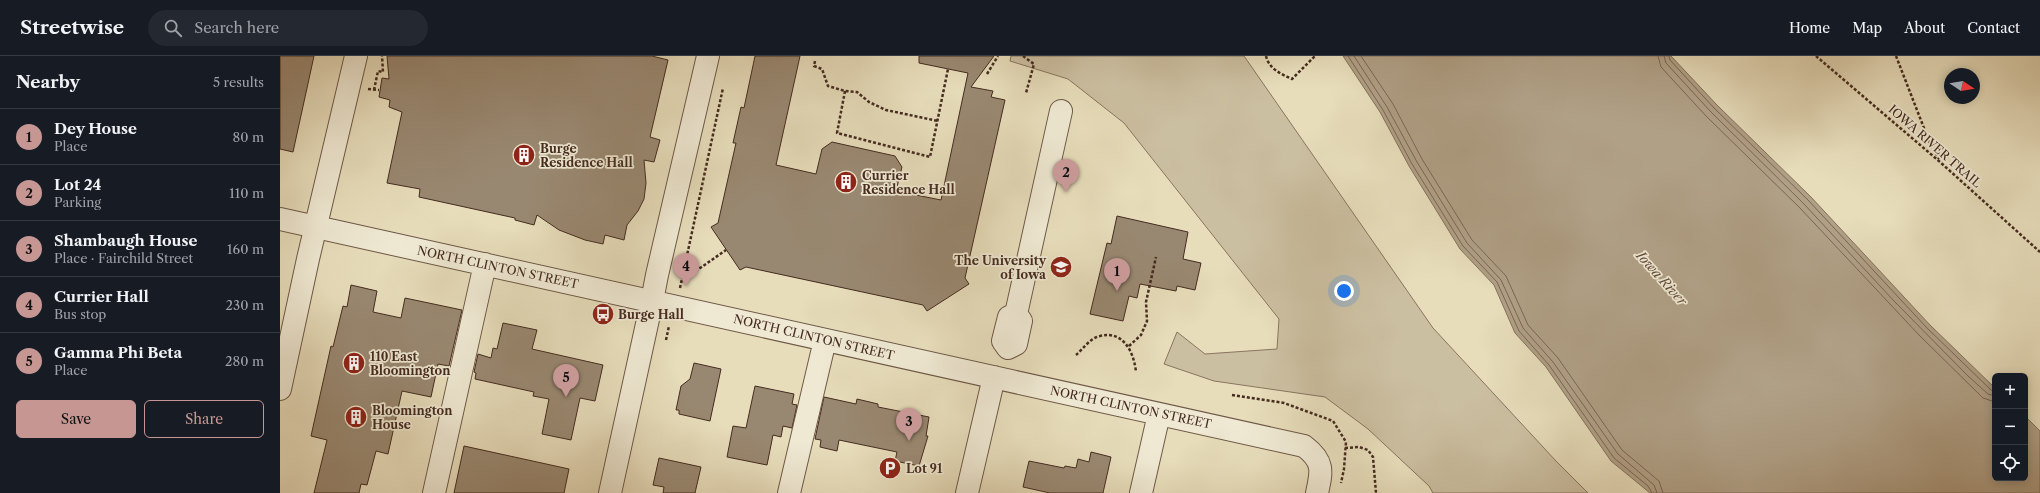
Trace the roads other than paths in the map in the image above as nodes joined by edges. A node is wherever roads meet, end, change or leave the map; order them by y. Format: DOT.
graph roads {
  1 [pos="356,56"];
  2 [pos="708,56"];
  3 [pos="1061,111"];
  4 [pos="280,219"];
  5 [pos="316,227"];
  6 [pos="485,264"];
  7 [pos="652,301"];
  8 [pos="825,340"];
  9 [pos="998,378"];
  10 [pos="280,389"];
  11 [pos="1159,414"];
  12 [pos="1318,489"];
  13 [pos="434,493"];
  14 [pos="610,493"];
  15 [pos="789,493"];
  16 [pos="967,493"];
  17 [pos="1141,493"];
  1 -- 5 [label="street"];
  2 -- 7 [label="street"];
  3 -- 9 [label="street"];
  4 -- 5 [label="street, NORTH CLINTON STREET"];
  5 -- 6 [label="street, NORTH CLINTON STREET"];
  5 -- 10 [label="street"];
  6 -- 7 [label="street, NORTH CLINTON STREET"];
  6 -- 13 [label="street"];
  7 -- 8 [label="street, NORTH CLINTON STREET"];
  7 -- 14 [label="street"];
  8 -- 9 [label="street, NORTH CLINTON STREET"];
  8 -- 15 [label="street"];
  9 -- 11 [label="street, NORTH CLINTON STREET"];
  9 -- 16 [label="street"];
  11 -- 12 [label="street, NORTH CLINTON STREET"];
  11 -- 17 [label="street"];
}
